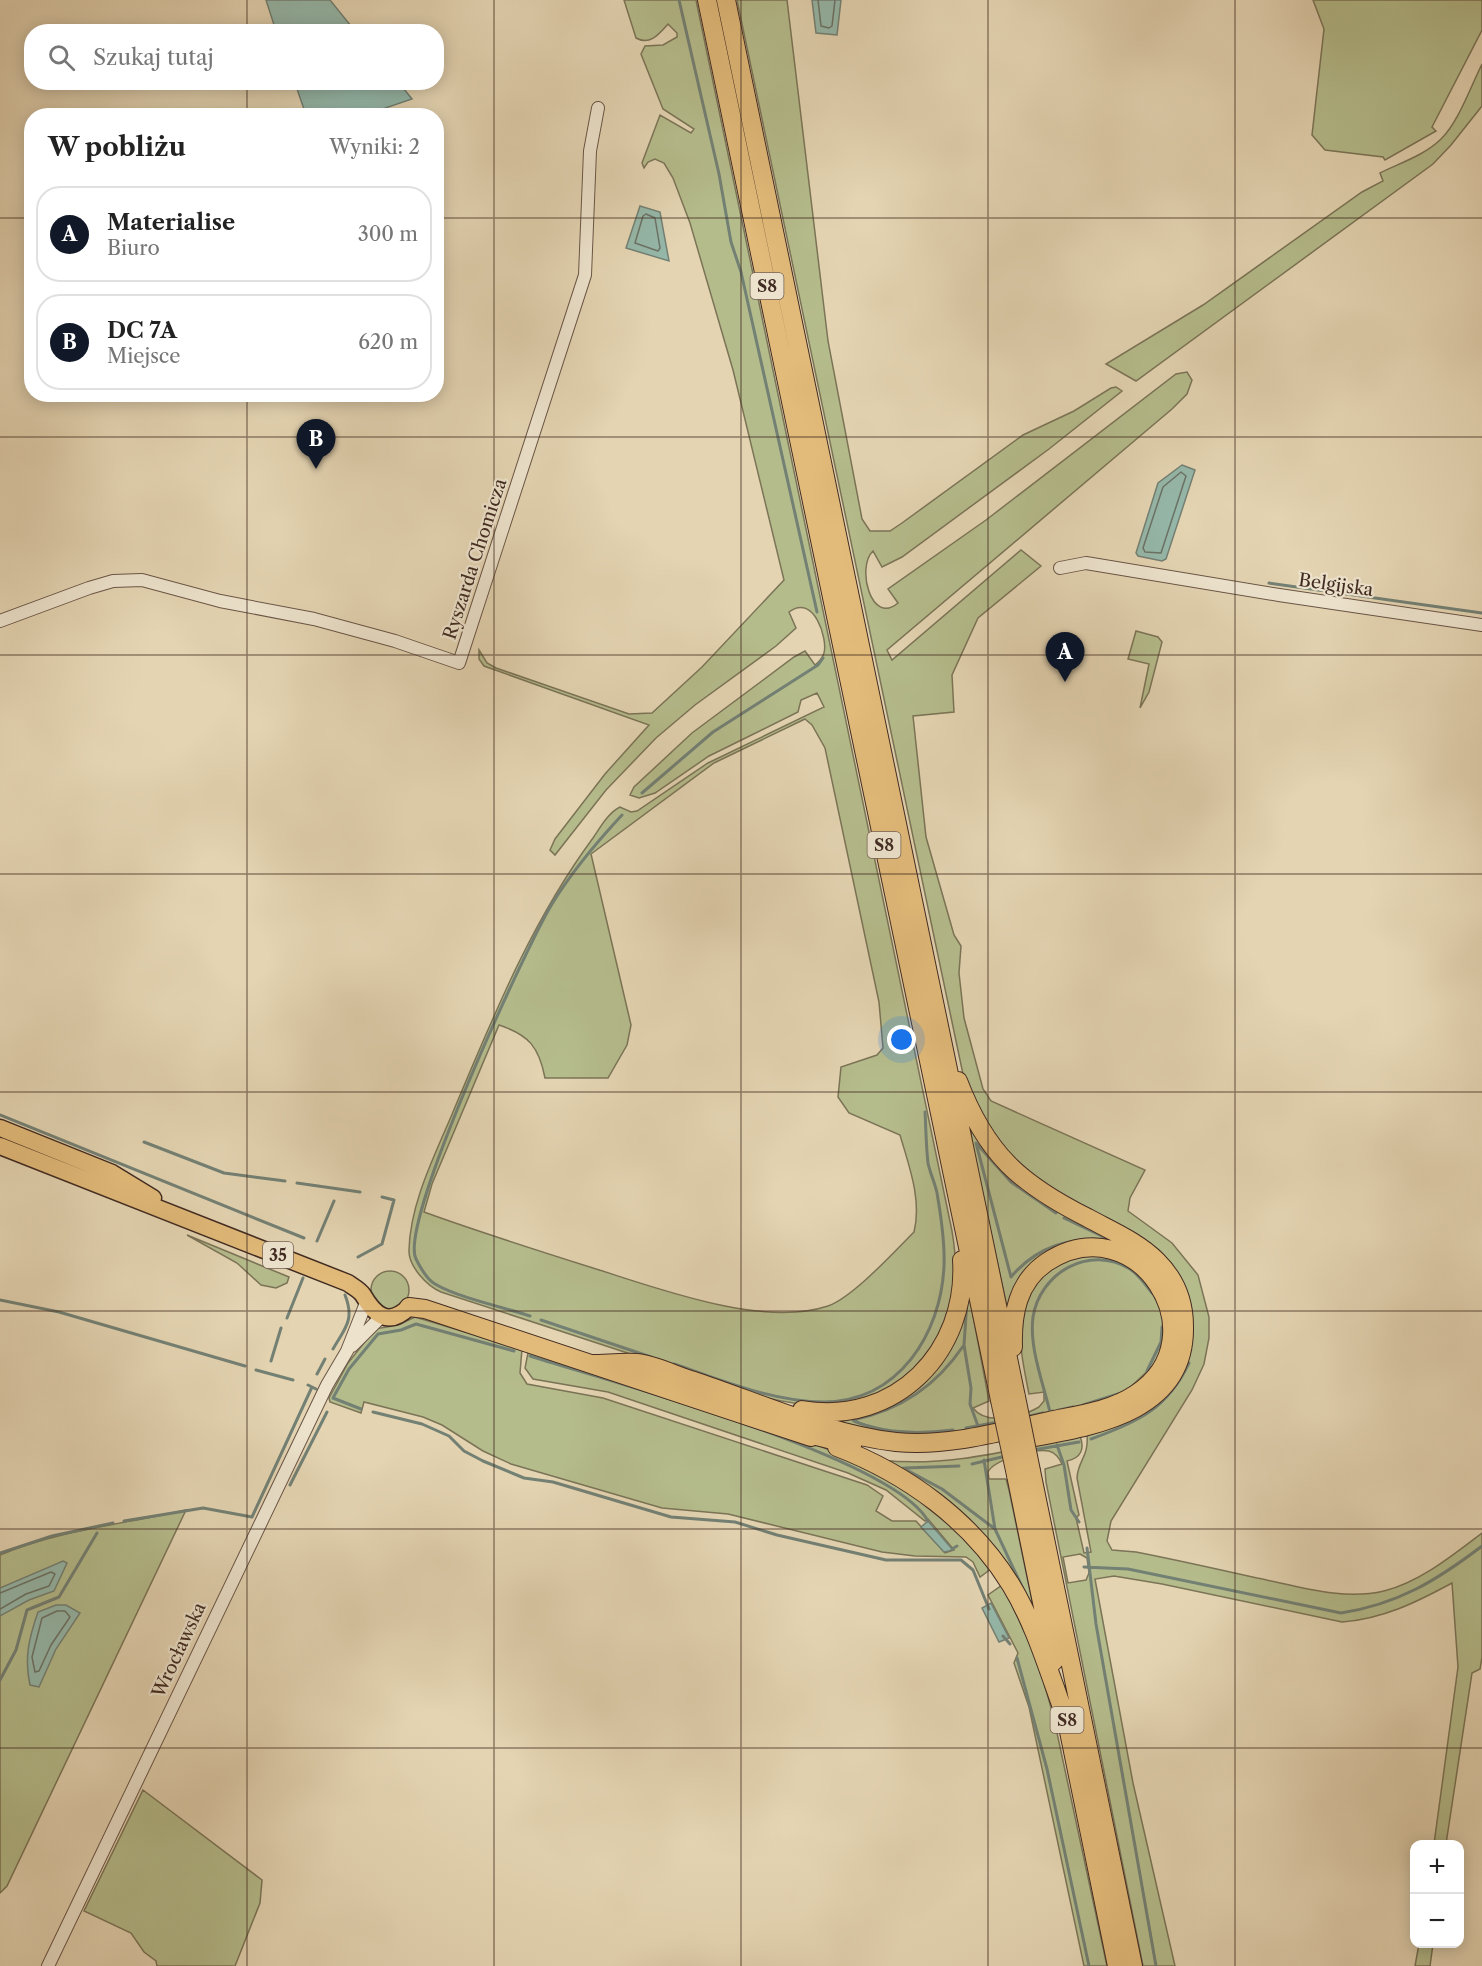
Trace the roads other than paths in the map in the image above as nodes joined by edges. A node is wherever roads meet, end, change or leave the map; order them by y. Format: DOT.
graph roads {
  1 [pos="706,0"];
  2 [pos="726,0"];
  3 [pos="598,108"];
  4 [pos="1060,567"];
  5 [pos="0,621"];
  6 [pos="1482,625"];
  7 [pos="941,1035"];
  8 [pos="940,1119"];
  9 [pos="0,1128"];
  10 [pos="0,1146"];
  11 [pos="190,1220"];
  12 [pos="366,1303"];
  13 [pos="409,1307"];
  14 [pos="382,1316"];
  15 [pos="347,1351"];
  16 [pos="591,1364"];
  17 [pos="1008,1399"];
  18 [pos="755,1401"];
  19 [pos="801,1432"];
  20 [pos="1023,1473"];
  21 [pos="1067,1721"];
  22 [pos="48,1966"];
  23 [pos="1117,1966"];
  24 [pos="1133,1966"];
  1 -- 8 [label="highway, S8"];
  2 -- 7 [label="highway, S8"];
  3 -- 5 [label="street, Ryszarda Chomicza"];
  4 -- 6 [label="street, Belgijska"];
  7 -- 17 [label="highway, S8"];
  7 -- 19 [label="highway"];
  8 -- 17 [label="highway, S8"];
  8 -- 18 [label="highway"];
  9 -- 11 [label="main road, 35"];
  10 -- 11 [label="main road, 35"];
  11 -- 12 [label="main road, 35"];
  12 -- 14 [label="main road, 35"];
  12 -- 15 [label="street"];
  13 -- 14 [label="main road"];
  13 -- 16 [label="highway"];
  14 -- 15 [label="street"];
  15 -- 22 [label="street, Wrocławska"];
  16 -- 18 [label="highway"];
  16 -- 19 [label="highway"];
  17 -- 18 [label="highway"];
  17 -- 20 [label="highway, S8, bridge"];
  19 -- 21 [label="highway"];
  20 -- 21 [label="highway, S8"];
  20 -- 24 [label="highway, S8"];
  21 -- 23 [label="highway, S8"];
}
